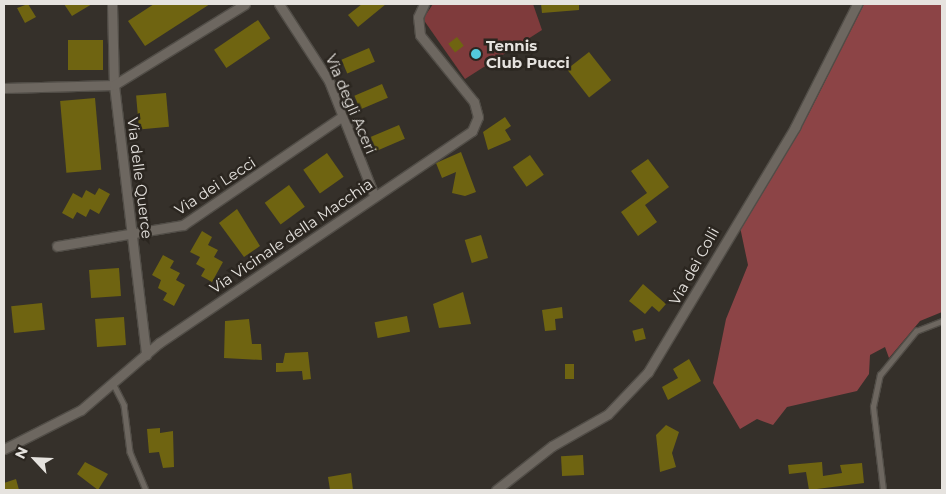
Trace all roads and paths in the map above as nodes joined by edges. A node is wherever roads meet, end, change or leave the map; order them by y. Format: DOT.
graph roads {
  1 [pos="112,4"];
  2 [pos="245,4"];
  3 [pos="279,4"];
  4 [pos="424,4"];
  5 [pos="857,4"];
  6 [pos="114,85"];
  7 [pos="4,88"];
  8 [pos="342,116"];
  9 [pos="374,195"];
  10 [pos="134,235"];
  11 [pos="58,246"];
  12 [pos="942,321"];
  13 [pos="146,355"];
  14 [pos="113,383"];
  15 [pos="4,450"];
  16 [pos="146,490"];
  17 [pos="496,490"];
  18 [pos="883,490"];
  1 -- 6 [label="street, Via delle Querce"];
  2 -- 6 [label="street"];
  3 -- 8 [label="street, Via degli Aceri"];
  4 -- 9 [label="street, Via Vicinale della Macchia"];
  5 -- 17 [label="street, Via dei Colli"];
  6 -- 7 [label="street"];
  6 -- 10 [label="street, Via delle Querce"];
  8 -- 9 [label="street, Via degli Aceri"];
  8 -- 10 [label="street, Via dei Lecci"];
  9 -- 13 [label="street, Via Vicinale della Macchia"];
  10 -- 11 [label="street, Via dei Lecci"];
  10 -- 13 [label="street, Via delle Querce"];
  12 -- 18 [label="lane"];
  13 -- 14 [label="street, Via Vicinale della Macchia"];
  14 -- 15 [label="street, Via Vicinale della Macchia"];
  14 -- 16 [label="lane"];
}
